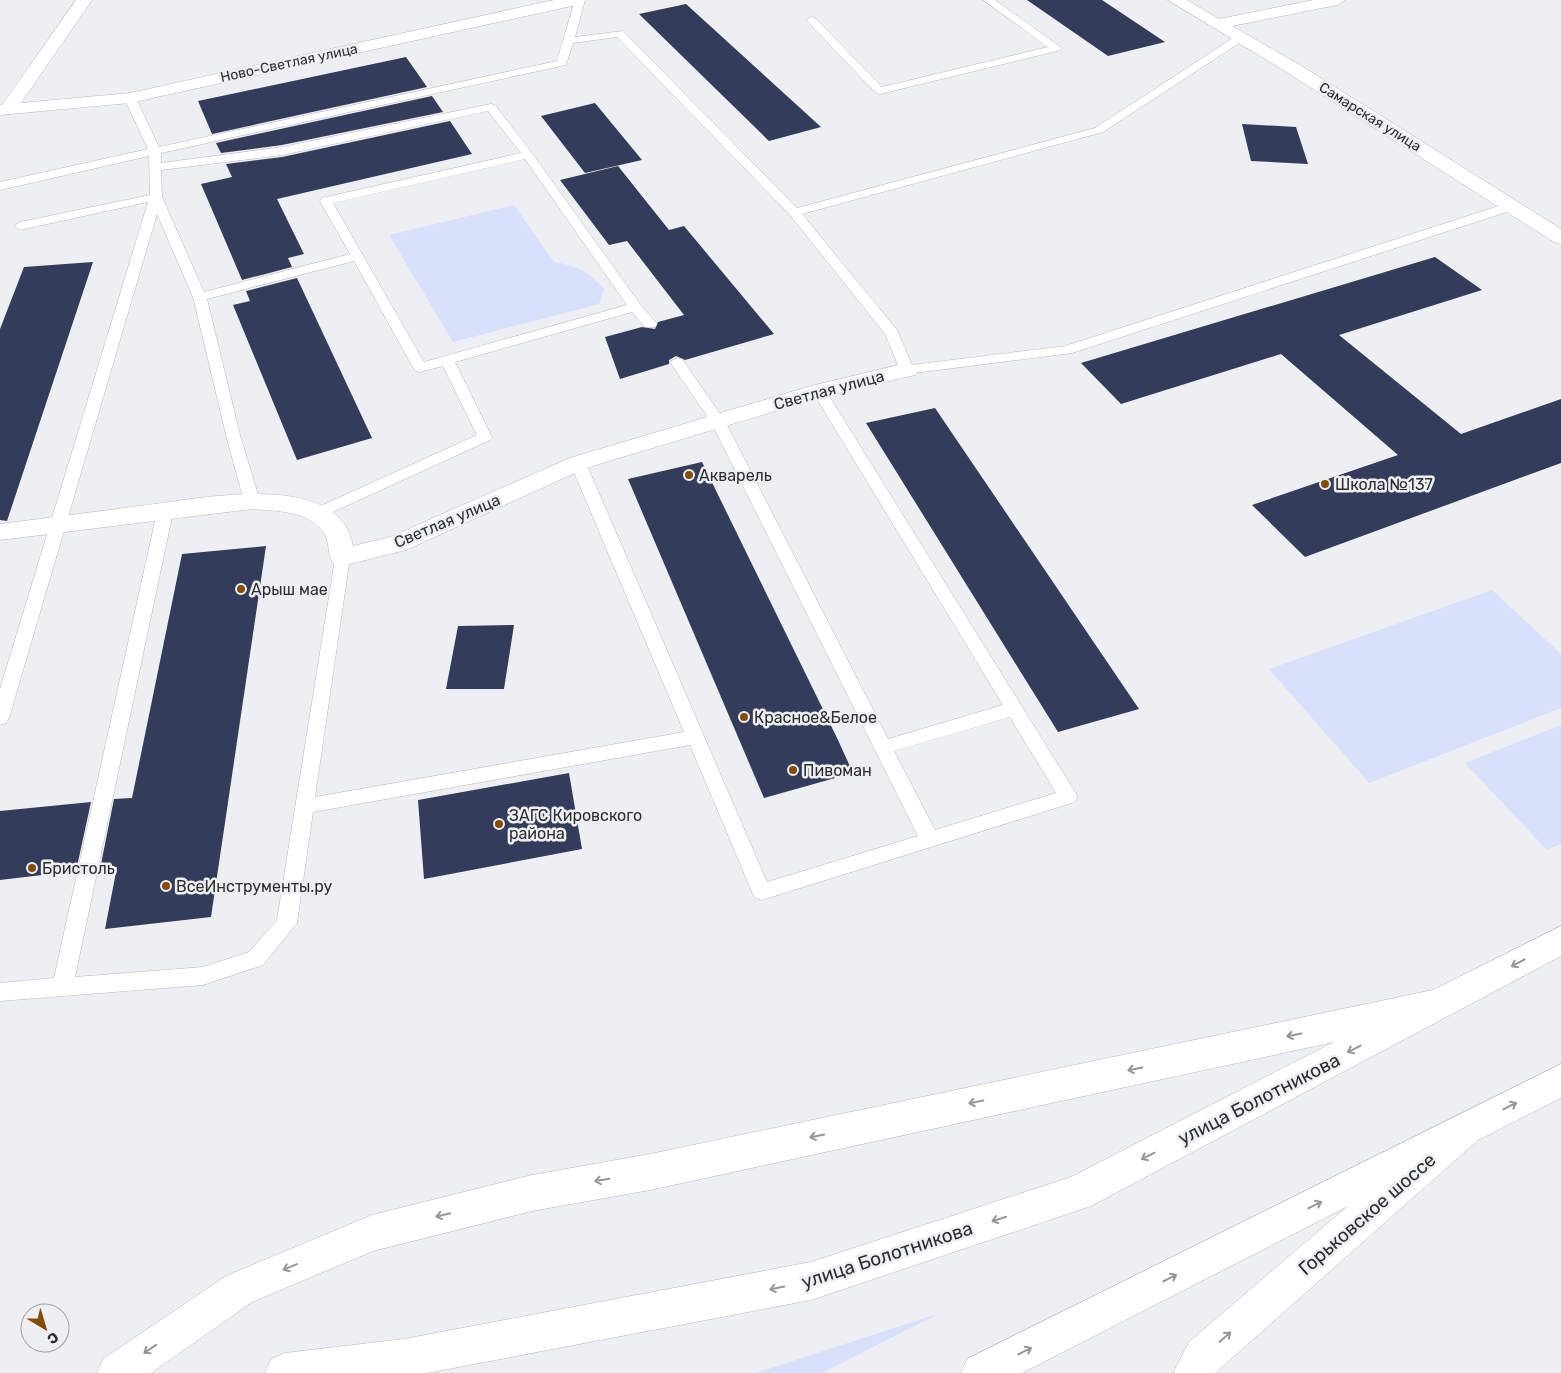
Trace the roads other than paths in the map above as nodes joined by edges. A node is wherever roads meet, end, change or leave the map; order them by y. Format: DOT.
graph roads {
  1 [pos="84,0"];
  2 [pos="576,0"];
  3 [pos="580,0"];
  4 [pos="988,0"];
  5 [pos="1176,0"];
  6 [pos="1337,0"];
  7 [pos="811,20"];
  8 [pos="1217,24"];
  9 [pos="1240,38"];
  10 [pos="567,41"];
  11 [pos="130,98"];
  12 [pos="5,109"];
  13 [pos="155,151"];
  14 [pos="528,155"];
  15 [pos="155,167"];
  16 [pos="0,186"];
  17 [pos="156,197"];
  18 [pos="1512,206"];
  19 [pos="794,212"];
  20 [pos="20,226"];
  21 [pos="1561,238"];
  22 [pos="358,256"];
  23 [pos="200,297"];
  24 [pos="635,307"];
  25 [pos="650,324"];
  26 [pos="447,360"];
  27 [pos="677,362"];
  28 [pos="907,370"];
  29 [pos="819,391"];
  30 [pos="718,421"];
  31 [pos="578,463"];
  32 [pos="252,501"];
  33 [pos="165,512"];
  34 [pos="320,513"];
  35 [pos="59,526"];
  36 [pos="0,532"];
  37 [pos="342,557"];
  38 [pos="1014,709"];
  39 [pos="0,718"];
  40 [pos="695,737"];
  41 [pos="883,747"];
  42 [pos="304,806"];
  43 [pos="930,840"];
  44 [pos="1561,940"];
  45 [pos="62,987"];
  46 [pos="0,992"];
  47 [pos="1444,1003"];
  48 [pos="1561,1080"];
  49 [pos="1466,1128"];
  50 [pos="117,1373"];
  51 [pos="285,1373"];
  52 [pos="981,1373"];
  53 [pos="1193,1373"];
  1 -- 12 [label="street"];
  2 -- 11 [label="street, Ново-Светлая улица"];
  3 -- 10 [label="lane"];
  4 -- 7 [label="lane"];
  5 -- 8 [label="street, Самарская улица"];
  6 -- 8 [label="street"];
  8 -- 9 [label="street, Самарская улица"];
  9 -- 18 [label="street, Самарская улица"];
  9 -- 19 [label="lane"];
  10 -- 13 [label="lane"];
  10 -- 19 [label="lane"];
  11 -- 12 [label="street, Ново-Светлая улица"];
  11 -- 13 [label="lane"];
  13 -- 15 [label="lane"];
  13 -- 16 [label="lane"];
  14 -- 15 [label="lane"];
  14 -- 22 [label="lane"];
  14 -- 24 [label="lane"];
  15 -- 17 [label="lane"];
  17 -- 20 [label="lane"];
  17 -- 23 [label="lane"];
  17 -- 35 [label="lane"];
  18 -- 21 [label="street, Самарская улица"];
  18 -- 28 [label="lane"];
  19 -- 28 [label="lane"];
  22 -- 23 [label="lane"];
  22 -- 26 [label="lane"];
  23 -- 32 [label="lane"];
  24 -- 25 [label="lane"];
  24 -- 26 [label="lane"];
  26 -- 34 [label="lane"];
  27 -- 30 [label="lane"];
  28 -- 29 [label="street, Светлая улица"];
  29 -- 30 [label="street, Светлая улица"];
  29 -- 38 [label="lane"];
  30 -- 31 [label="street, Светлая улица"];
  30 -- 41 [label="lane"];
  31 -- 37 [label="street, Светлая улица"];
  31 -- 40 [label="lane"];
  32 -- 33 [label="street"];
  32 -- 34 [label="street"];
  33 -- 35 [label="street"];
  33 -- 45 [label="lane"];
  34 -- 37 [label="street"];
  35 -- 36 [label="street"];
  35 -- 39 [label="lane"];
  37 -- 42 [label="lane"];
  38 -- 41 [label="lane"];
  38 -- 43 [label="lane"];
  40 -- 42 [label="lane"];
  40 -- 43 [label="lane"];
  41 -- 43 [label="lane"];
  42 -- 45 [label="lane"];
  44 -- 47 [label="street, one-way"];
  45 -- 46 [label="lane"];
  47 -- 50 [label="street, one-way"];
  47 -- 51 [label="street, улица Болотникова, one-way"];
  49 -- 48 [label="street, Горьковское шоссе, one-way"];
  52 -- 49 [label="street, one-way"];
  53 -- 49 [label="street, Горьковское шоссе, one-way"];
}
